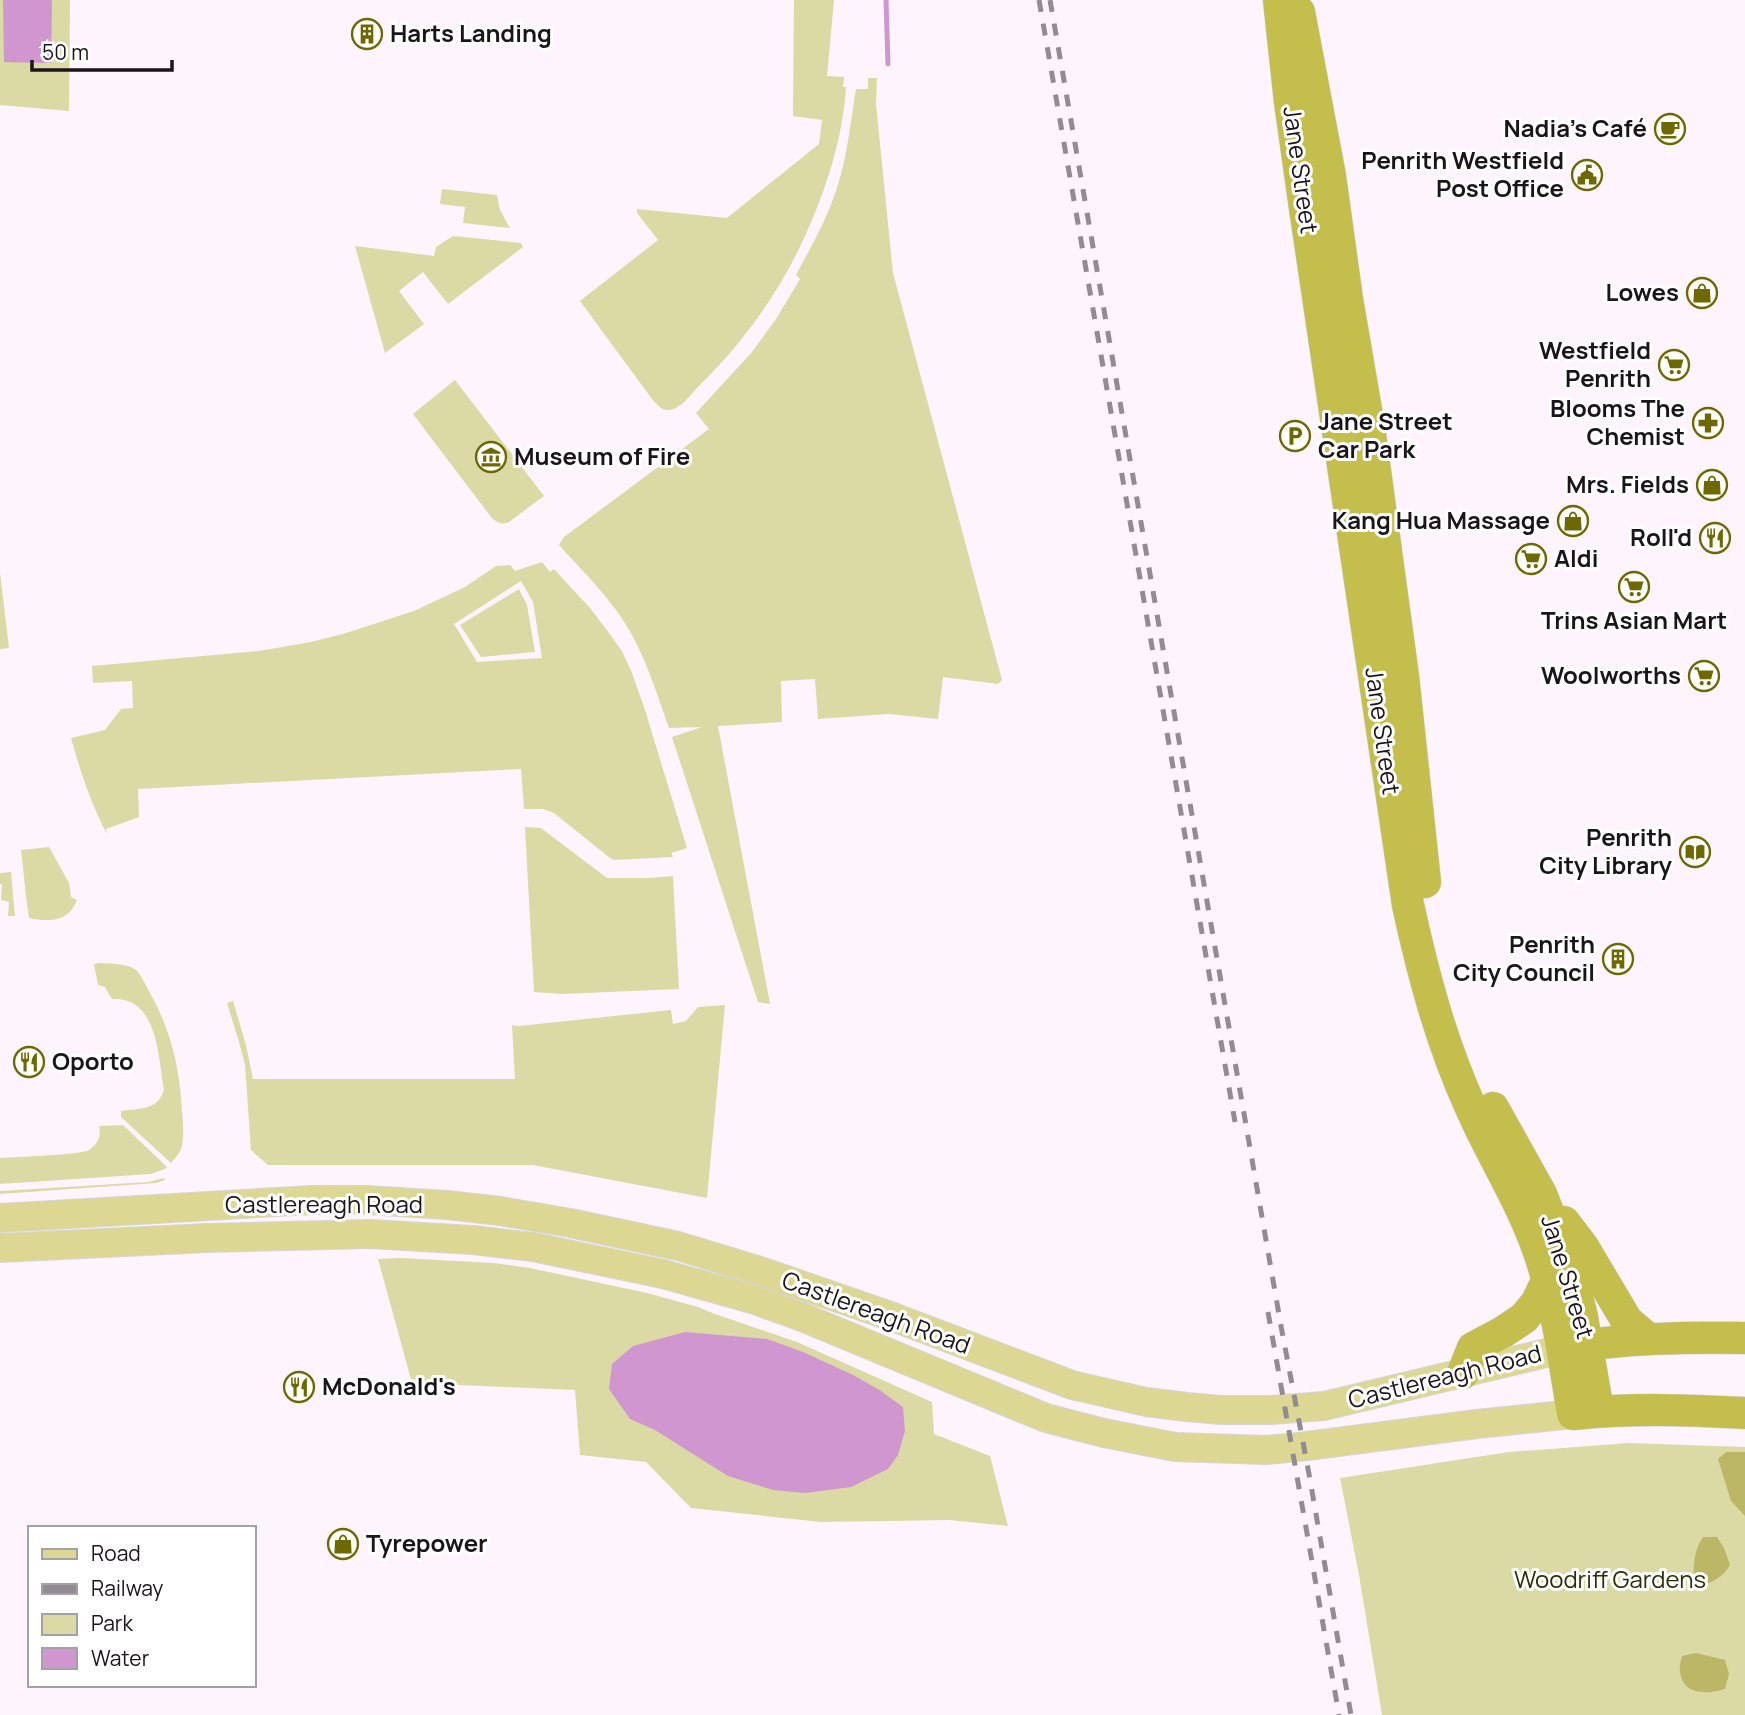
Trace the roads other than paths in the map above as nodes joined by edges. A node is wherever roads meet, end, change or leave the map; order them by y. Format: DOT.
graph roads {
  1 [pos="1279,0"];
  2 [pos="1297,0"];
  3 [pos="1541,1194"];
  4 [pos="0,1218"];
  5 [pos="0,1248"];
  6 [pos="1548,1279"];
  7 [pos="1647,1338"];
  8 [pos="1745,1338"];
  9 [pos="1575,1347"];
  10 [pos="1463,1373"];
  11 [pos="1596,1412"];
  12 [pos="1745,1413"];
  1 -- 6 [label="highway, Jane Street"];
  2 -- 3 [label="highway, Jane Street"];
  3 -- 7 [label="highway"];
  3 -- 9 [label="highway, Jane Street"];
  4 -- 10 [label="main road, Castlereagh Road"];
  5 -- 11 [label="main road, Castlereagh Road"];
  6 -- 9 [label="highway, Jane Street"];
  6 -- 10 [label="highway"];
  7 -- 8 [label="highway, Castlereagh Road"];
  7 -- 9 [label="highway, Castlereagh Road"];
  9 -- 10 [label="main road, Castlereagh Road"];
  9 -- 11 [label="highway, Jane Street"];
  11 -- 12 [label="highway, Castlereagh Road"];
}
